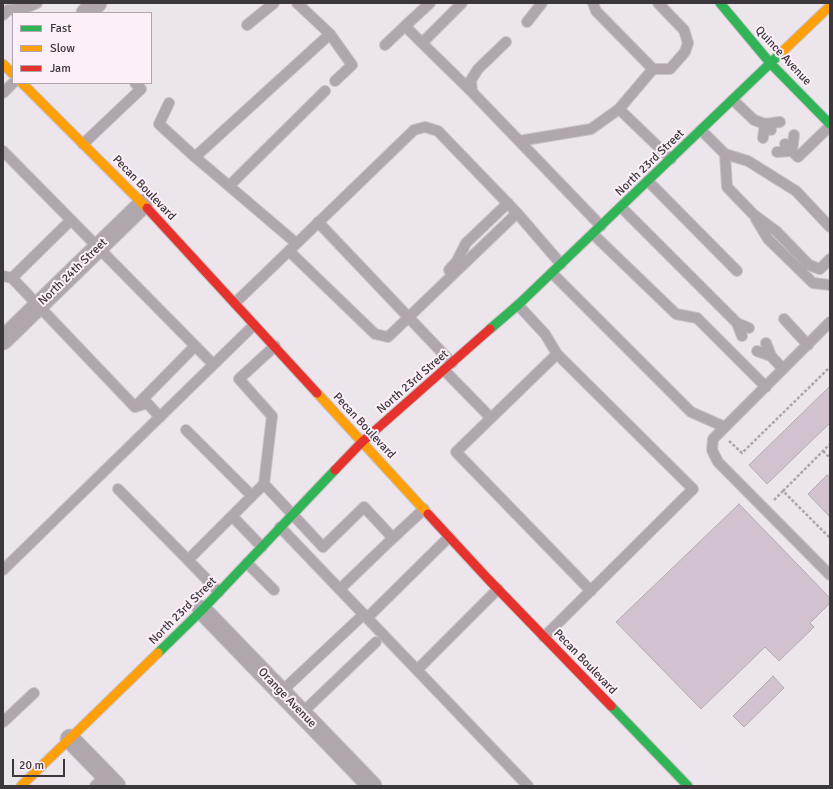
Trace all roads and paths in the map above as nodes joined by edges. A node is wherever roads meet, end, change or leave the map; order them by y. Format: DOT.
graph roads {
  1 [pos="38,3"];
  2 [pos="97,3"];
  3 [pos="274,3"];
  4 [pos="297,3"];
  5 [pos="430,3"];
  6 [pos="462,3"];
  7 [pos="542,3"];
  8 [pos="593,3"];
  9 [pos="658,3"];
  10 [pos="720,3"];
  11 [pos="25,5"];
  12 [pos="830,6"];
  13 [pos="87,12"];
  14 [pos="3,15"];
  15 [pos="527,22"];
  16 [pos="247,25"];
  17 [pos="406,26"];
  18 [pos="330,34"];
  19 [pos="506,42"];
  20 [pos="422,43"];
  21 [pos="385,45"];
  22 [pos="3,64"];
  23 [pos="771,64"];
  24 [pos="653,68"];
  25 [pos="12,73"];
  26 [pos="335,81"];
  27 [pos="12,84"];
  28 [pos="23,84"];
  29 [pos="136,84"];
  30 [pos="325,91"];
  31 [pos="472,92"];
  32 [pos="3,93"];
  33 [pos="733,100"];
  34 [pos="169,103"];
  35 [pos="619,109"];
  36 [pos="780,122"];
  37 [pos="830,125"];
  38 [pos="768,127"];
  39 [pos="701,130"];
  40 [pos="794,135"];
  41 [pos="763,138"];
  42 [pos="519,141"];
  43 [pos="83,144"];
  44 [pos="789,148"];
  45 [pos="3,151"];
  46 [pos="777,152"];
  47 [pos="725,154"];
  48 [pos="195,157"];
  49 [pos="671,159"];
  50 [pos="648,181"];
  51 [pos="229,186"];
  52 [pos="508,203"];
  53 [pos="143,204"];
  54 [pos="621,207"];
  55 [pos="517,213"];
  56 [pos="753,214"];
  57 [pos="71,220"];
  58 [pos="318,222"];
  59 [pos="601,226"];
  60 [pos="830,227"];
  61 [pos="593,234"];
  62 [pos="98,247"];
  63 [pos="292,247"];
  64 [pos="830,259"];
  65 [pos="561,264"];
  66 [pos="736,271"];
  67 [pos="552,273"];
  68 [pos="7,277"];
  69 [pos="828,283"];
  70 [pos="235,303"];
  71 [pos="518,305"];
  72 [pos="38,306"];
  73 [pos="410,317"];
  74 [pos="784,319"];
  75 [pos="830,322"];
  76 [pos="737,323"];
  77 [pos="254,325"];
  78 [pos="749,328"];
  79 [pos="742,336"];
  80 [pos="3,340"];
  81 [pos="766,343"];
  82 [pos="808,345"];
  83 [pos="195,346"];
  84 [pos="275,346"];
  85 [pos="757,351"];
  86 [pos="557,354"];
  87 [pos="770,356"];
  88 [pos="213,364"];
  89 [pos="448,366"];
  90 [pos="830,367"];
  91 [pos="783,369"];
  92 [pos="766,386"];
  93 [pos="135,407"];
  94 [pos="160,417"];
  95 [pos="491,418"];
  96 [pos="186,430"];
  97 [pos="722,430"];
  98 [pos="362,442"];
  99 [pos="830,444"];
  100 [pos="823,451"];
  101 [pos="830,458"];
  102 [pos="264,484"];
  103 [pos="118,489"];
  104 [pos="783,490"];
  105 [pos="252,496"];
  106 [pos="765,509"];
  107 [pos="424,510"];
  108 [pos="292,514"];
  109 [pos="232,516"];
  110 [pos="280,527"];
  111 [pos="449,537"];
  112 [pos="393,538"];
  113 [pos="830,538"];
  114 [pos="323,546"];
  115 [pos="262,547"];
  116 [pos="311,559"];
  117 [pos="188,560"];
  118 [pos="247,563"];
  119 [pos="3,570"];
  120 [pos="830,575"];
  121 [pos="340,589"];
  122 [pos="274,590"];
  123 [pos="498,590"];
  124 [pos="591,591"];
  125 [pos="219,592"];
  126 [pos="202,610"];
  127 [pos="365,616"];
  128 [pos="544,637"];
  129 [pos="376,642"];
  130 [pos="417,670"];
  131 [pos="281,692"];
  132 [pos="34,693"];
  133 [pos="302,713"];
  134 [pos="3,722"];
  135 [pos="70,740"];
  136 [pos="106,783"];
  137 [pos="21,786"];
  138 [pos="372,786"];
  139 [pos="528,786"];
  140 [pos="688,786"];
  1 -- 11 [label="lane"];
  2 -- 13 [label="street"];
  3 -- 16 [label="lane"];
  4 -- 18 [label="lane"];
  5 -- 17 [label="lane"];
  6 -- 20 [label="lane"];
  7 -- 15 [label="lane"];
  8 -- 24 [label="lane"];
  9 -- 24 [label="lane"];
  10 -- 23 [label="main road, Quince Avenue"];
  11 -- 14 [label="lane"];
  12 -- 23 [label="main road, North 23rd Street"];
  17 -- 20 [label="lane"];
  17 -- 21 [label="lane"];
  18 -- 26 [label="lane"];
  18 -- 48 [label="lane"];
  19 -- 31 [label="lane"];
  20 -- 31 [label="lane"];
  22 -- 25 [label="main road"];
  23 -- 33 [label="main road, North 23rd Street"];
  23 -- 37 [label="main road, Quince Avenue"];
  24 -- 35 [label="lane"];
  27 -- 32 [label="lane"];
  28 -- 43 [label="main road, Pecan Boulevard"];
  29 -- 43 [label="lane"];
  30 -- 51 [label="lane"];
  31 -- 42 [label="lane"];
  33 -- 38 [label="lane"];
  33 -- 39 [label="main road, North 23rd Street"];
  34 -- 48 [label="lane"];
  35 -- 42 [label="lane"];
  35 -- 49 [label="lane"];
  36 -- 38 [label="lane"];
  37 -- 44 [label="lane"];
  38 -- 41 [label="lane"];
  39 -- 47 [label="lane"];
  39 -- 49 [label="main road, North 23rd Street"];
  40 -- 44 [label="lane"];
  42 -- 59 [label="lane"];
  43 -- 53 [label="main road, Pecan Boulevard"];
  44 -- 46 [label="lane"];
  45 -- 57 [label="lane"];
  47 -- 56 [label="lane"];
  47 -- 60 [label="lane"];
  48 -- 51 [label="lane"];
  49 -- 50 [label="main road, North 23rd Street"];
  50 -- 54 [label="main road, North 23rd Street"];
  50 -- 66 [label="lane"];
  51 -- 63 [label="lane"];
  52 -- 55 [label="lane"];
  52 -- 58 [label="lane"];
  52 -- 73 [label="lane"];
  53 -- 62 [label="street, North 24th Street"];
  53 -- 70 [label="main road, Pecan Boulevard"];
  54 -- 59 [label="main road, North 23rd Street"];
  54 -- 76 [label="lane"];
  55 -- 65 [label="lane"];
  55 -- 73 [label="lane"];
  56 -- 64 [label="lane"];
  56 -- 69 [label="lane"];
  57 -- 62 [label="lane"];
  57 -- 68 [label="lane"];
  58 -- 63 [label="lane"];
  58 -- 73 [label="lane"];
  59 -- 61 [label="main road, North 23rd Street"];
  61 -- 65 [label="main road, North 23rd Street"];
  61 -- 92 [label="lane"];
  62 -- 72 [label="street, North 24th Street"];
  62 -- 83 [label="lane"];
  63 -- 70 [label="lane"];
  63 -- 73 [label="lane"];
  65 -- 67 [label="main road, North 23rd Street"];
  67 -- 71 [label="main road, North 23rd Street"];
  67 -- 97 [label="lane"];
  68 -- 72 [label="lane"];
  70 -- 77 [label="main road, Pecan Boulevard"];
  71 -- 86 [label="lane"];
  71 -- 89 [label="main road, North 23rd Street"];
  72 -- 80 [label="street, North 24th Street"];
  72 -- 93 [label="lane"];
  73 -- 89 [label="lane"];
  74 -- 82 [label="lane"];
  75 -- 82 [label="lane"];
  76 -- 78 [label="lane"];
  76 -- 79 [label="lane"];
  77 -- 84 [label="main road, Pecan Boulevard"];
  77 -- 88 [label="lane"];
  81 -- 87 [label="lane"];
  82 -- 91 [label="lane"];
  83 -- 88 [label="lane"];
  83 -- 93 [label="lane"];
  84 -- 98 [label="main road, Pecan Boulevard"];
  84 -- 102 [label="lane"];
  85 -- 87 [label="lane"];
  86 -- 95 [label="lane"];
  86 -- 124 [label="lane"];
  87 -- 91 [label="lane"];
  88 -- 94 [label="lane"];
  89 -- 95 [label="lane"];
  89 -- 98 [label="main road, North 23rd Street"];
  90 -- 97 [label="path"];
  91 -- 92 [label="lane"];
  92 -- 97 [label="lane"];
  93 -- 94 [label="lane"];
  94 -- 119 [label="lane"];
  95 -- 124 [label="lane"];
  96 -- 105 [label="lane"];
  97 -- 106 [label="lane"];
  98 -- 107 [label="main road, Pecan Boulevard"];
  98 -- 108 [label="main road, North 23rd Street"];
  99 -- 100 [label="path"];
  100 -- 101 [label="path"];
  100 -- 104 [label="path"];
  102 -- 105 [label="lane"];
  102 -- 108 [label="lane"];
  103 -- 117 [label="lane"];
  104 -- 106 [label="path"];
  104 -- 113 [label="path"];
  105 -- 109 [label="lane"];
  106 -- 120 [label="lane"];
  107 -- 111 [label="main road, Pecan Boulevard"];
  107 -- 112 [label="lane"];
  108 -- 110 [label="main road, North 23rd Street"];
  108 -- 114 [label="lane"];
  109 -- 115 [label="lane"];
  109 -- 117 [label="lane"];
  110 -- 115 [label="main road, North 23rd Street"];
  110 -- 116 [label="lane"];
  111 -- 123 [label="main road, Pecan Boulevard"];
  111 -- 127 [label="lane"];
  112 -- 114 [label="lane"];
  112 -- 121 [label="lane"];
  114 -- 116 [label="lane"];
  115 -- 118 [label="main road, North 23rd Street"];
  116 -- 121 [label="lane"];
  117 -- 125 [label="lane"];
  118 -- 122 [label="lane"];
  118 -- 125 [label="main road, North 23rd Street"];
  121 -- 127 [label="lane"];
  123 -- 128 [label="main road, Pecan Boulevard"];
  123 -- 130 [label="lane"];
  124 -- 128 [label="lane"];
  125 -- 126 [label="main road, North 23rd Street"];
  126 -- 131 [label="street, Orange Avenue"];
  126 -- 135 [label="main road, North 23rd Street"];
  127 -- 130 [label="lane"];
  127 -- 131 [label="lane"];
  128 -- 140 [label="main road, Pecan Boulevard"];
  129 -- 133 [label="lane"];
  130 -- 139 [label="lane"];
  131 -- 133 [label="street, Orange Avenue"];
  132 -- 134 [label="lane"];
  133 -- 138 [label="street, Orange Avenue"];
  135 -- 136 [label="street"];
  135 -- 137 [label="main road, North 23rd Street"];
}
